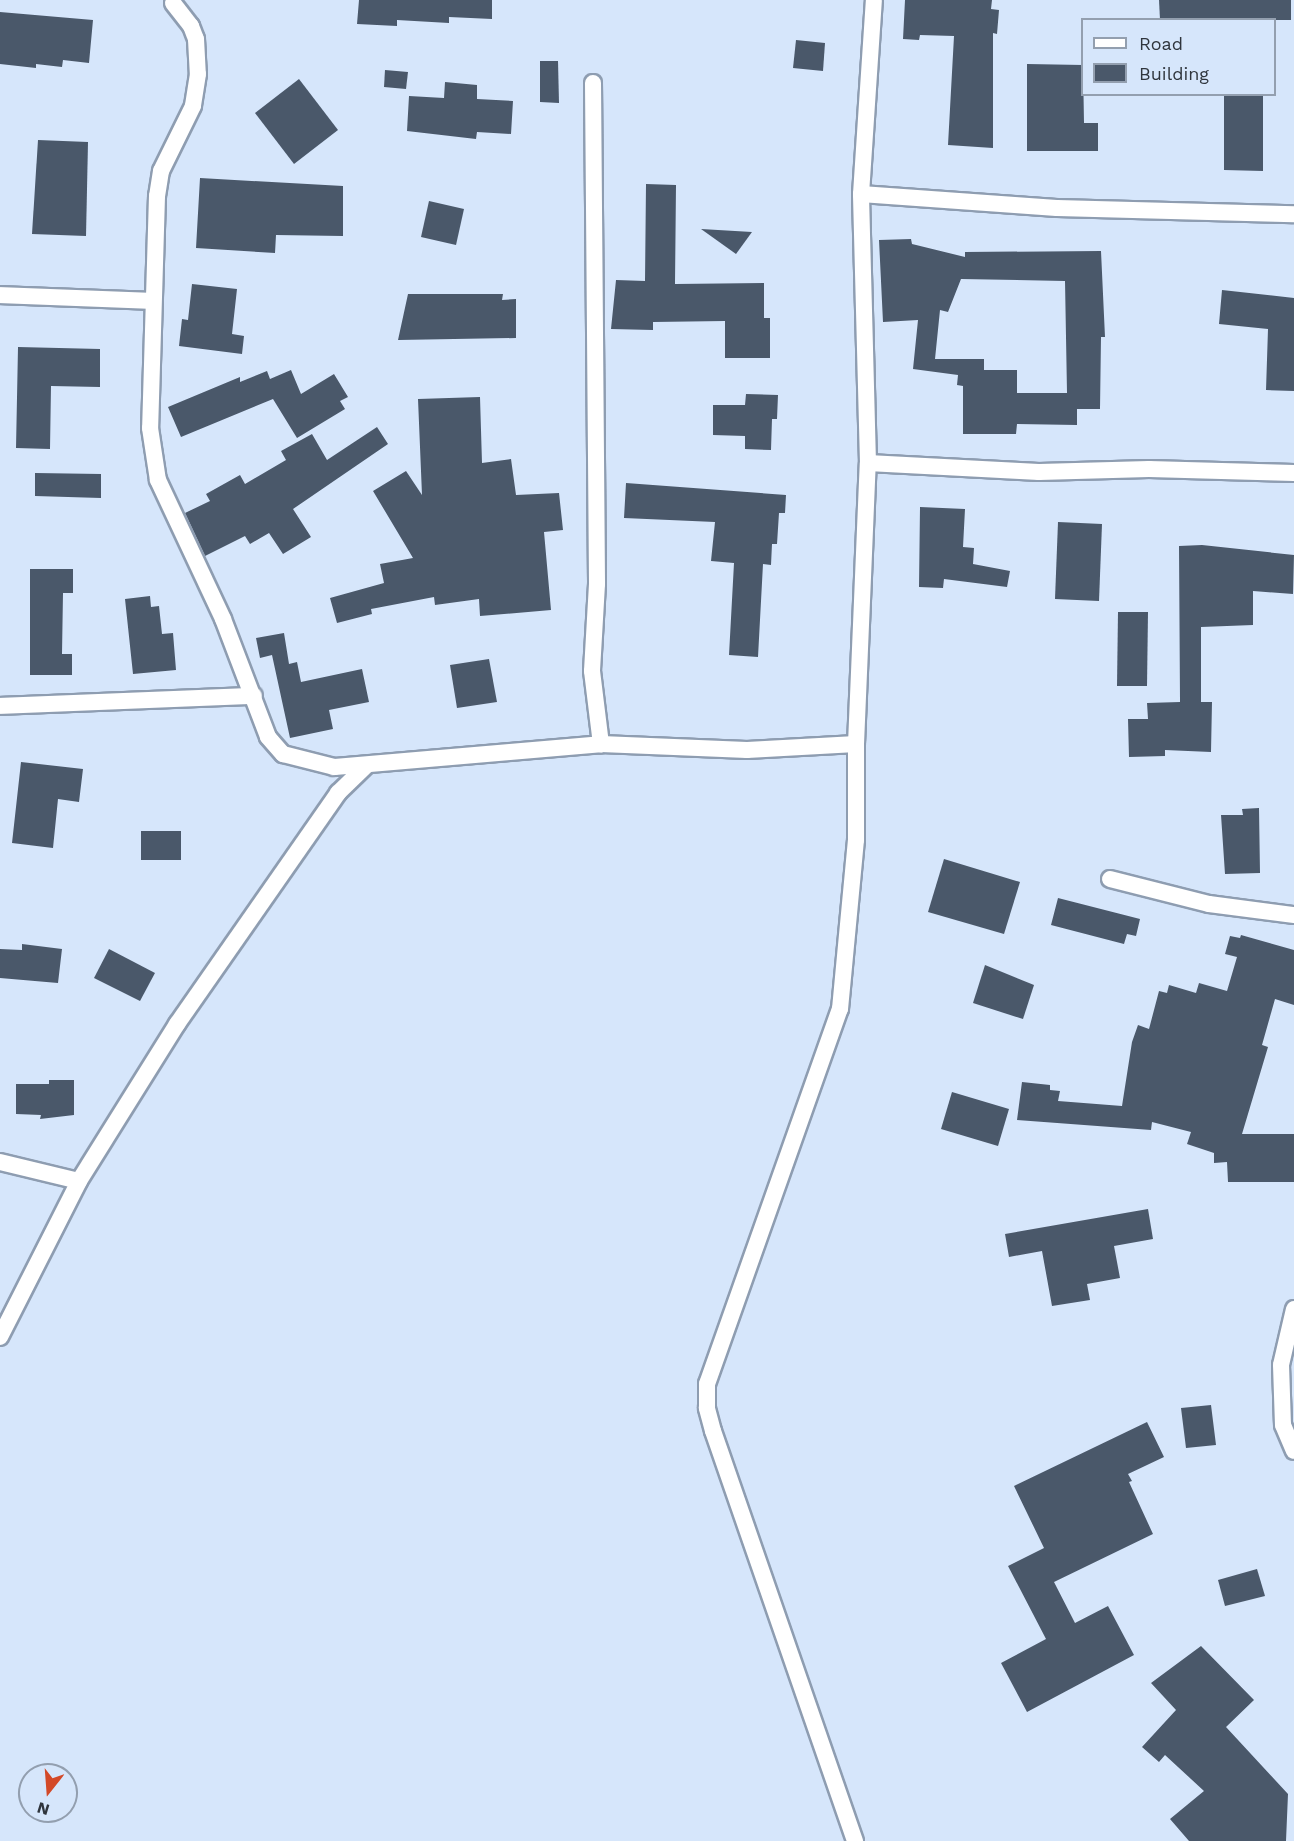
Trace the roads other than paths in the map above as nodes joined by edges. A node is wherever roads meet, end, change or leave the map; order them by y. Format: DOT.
graph roads {
  1 [pos="874,0"];
  2 [pos="173,3"];
  3 [pos="592,83"];
  4 [pos="861,194"];
  5 [pos="1294,214"];
  6 [pos="0,296"];
  7 [pos="153,301"];
  8 [pos="868,463"];
  9 [pos="1294,473"];
  10 [pos="254,696"];
  11 [pos="0,706"];
  12 [pos="601,744"];
  13 [pos="856,744"];
  14 [pos="366,766"];
  15 [pos="1110,879"];
  16 [pos="1294,915"];
  17 [pos="0,1162"];
  18 [pos="80,1181"];
  19 [pos="1294,1309"];
  20 [pos="0,1337"];
  21 [pos="1294,1451"];
  22 [pos="855,1841"];
  1 -- 4 [label="street"];
  2 -- 7 [label="street"];
  3 -- 12 [label="street"];
  4 -- 5 [label="street"];
  4 -- 8 [label="street"];
  6 -- 7 [label="street"];
  7 -- 10 [label="street"];
  8 -- 9 [label="street"];
  8 -- 13 [label="street"];
  10 -- 11 [label="street"];
  10 -- 14 [label="street"];
  12 -- 13 [label="street"];
  12 -- 14 [label="street"];
  13 -- 22 [label="street"];
  14 -- 18 [label="street"];
  15 -- 16 [label="street"];
  17 -- 18 [label="street"];
  18 -- 20 [label="street"];
  19 -- 21 [label="street"];
}
